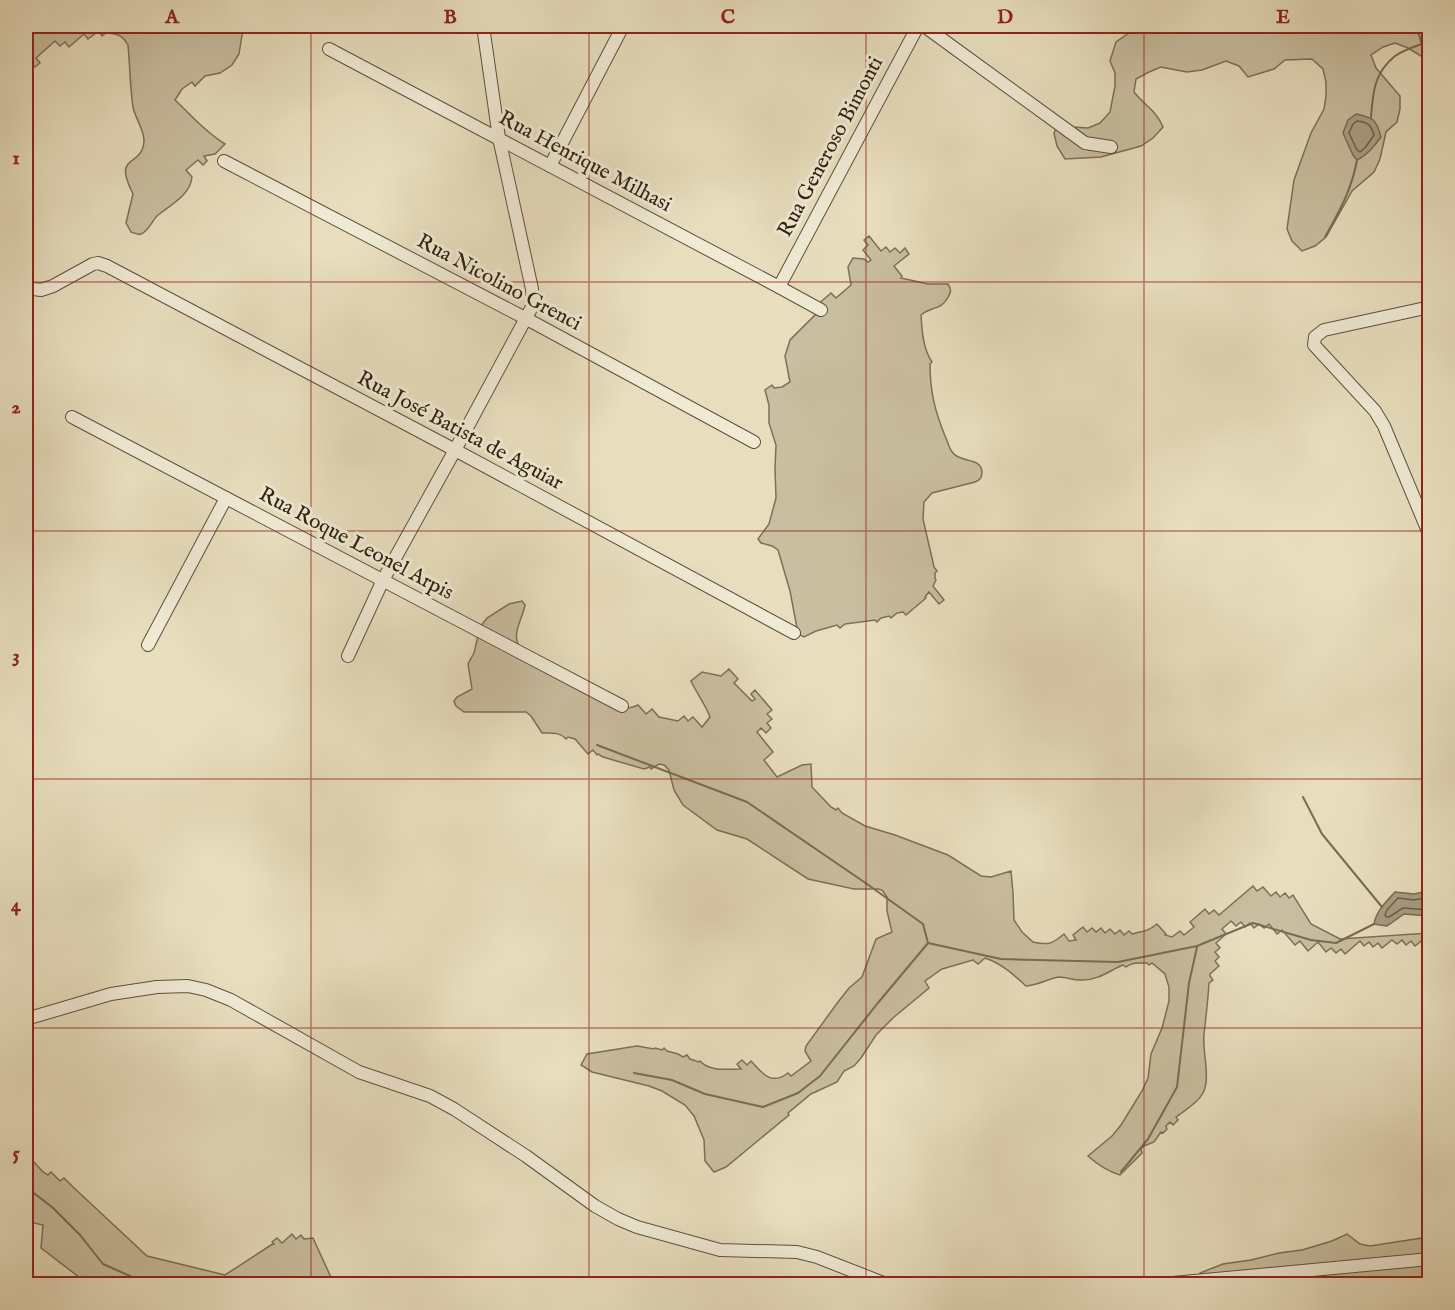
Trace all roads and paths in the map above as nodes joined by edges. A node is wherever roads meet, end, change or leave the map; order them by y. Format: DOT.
graph roads {
  1 [pos="483,26"];
  2 [pos="623,26"];
  3 [pos="918,26"];
  4 [pos="924,26"];
  5 [pos="329,49"];
  6 [pos="499,138"];
  7 [pos="1111,147"];
  8 [pos="224,160"];
  9 [pos="550,166"];
  10 [pos="779,286"];
  11 [pos="26,288"];
  12 [pos="1430,307"];
  13 [pos="821,310"];
  14 [pos="525,318"];
  15 [pos="72,417"];
  16 [pos="754,442"];
  17 [pos="455,450"];
  18 [pos="226,498"];
  19 [pos="1430,536"];
  20 [pos="383,580"];
  21 [pos="794,633"];
  22 [pos="148,645"];
  23 [pos="348,656"];
  24 [pos="622,706"];
  25 [pos="26,1019"];
  26 [pos="1430,1259"];
  27 [pos="886,1284"];
  28 [pos="1162,1284"];
  1 -- 6 [label="street"];
  2 -- 9 [label="street"];
  3 -- 10 [label="street, Rua Generoso Bimonti"];
  4 -- 7 [label="street"];
  5 -- 6 [label="street, Rua Henrique Milhasi"];
  6 -- 9 [label="street, Rua Henrique Milhasi"];
  6 -- 14 [label="street"];
  8 -- 14 [label="street, Rua Nicolino Grenci"];
  9 -- 10 [label="street, Rua Henrique Milhasi"];
  10 -- 13 [label="street, Rua Henrique Milhasi"];
  11 -- 17 [label="street, Rua José Batista de Aguiar"];
  12 -- 19 [label="street"];
  14 -- 16 [label="street, Rua Nicolino Grenci"];
  14 -- 17 [label="street"];
  15 -- 18 [label="street, Rua Roque Leonel Arpis"];
  17 -- 20 [label="street"];
  17 -- 21 [label="street, Rua José Batista de Aguiar"];
  18 -- 20 [label="street, Rua Roque Leonel Arpis"];
  18 -- 22 [label="street"];
  20 -- 23 [label="street"];
  20 -- 24 [label="street, Rua Roque Leonel Arpis"];
  25 -- 27 [label="street"];
  26 -- 28 [label="street"];
}
